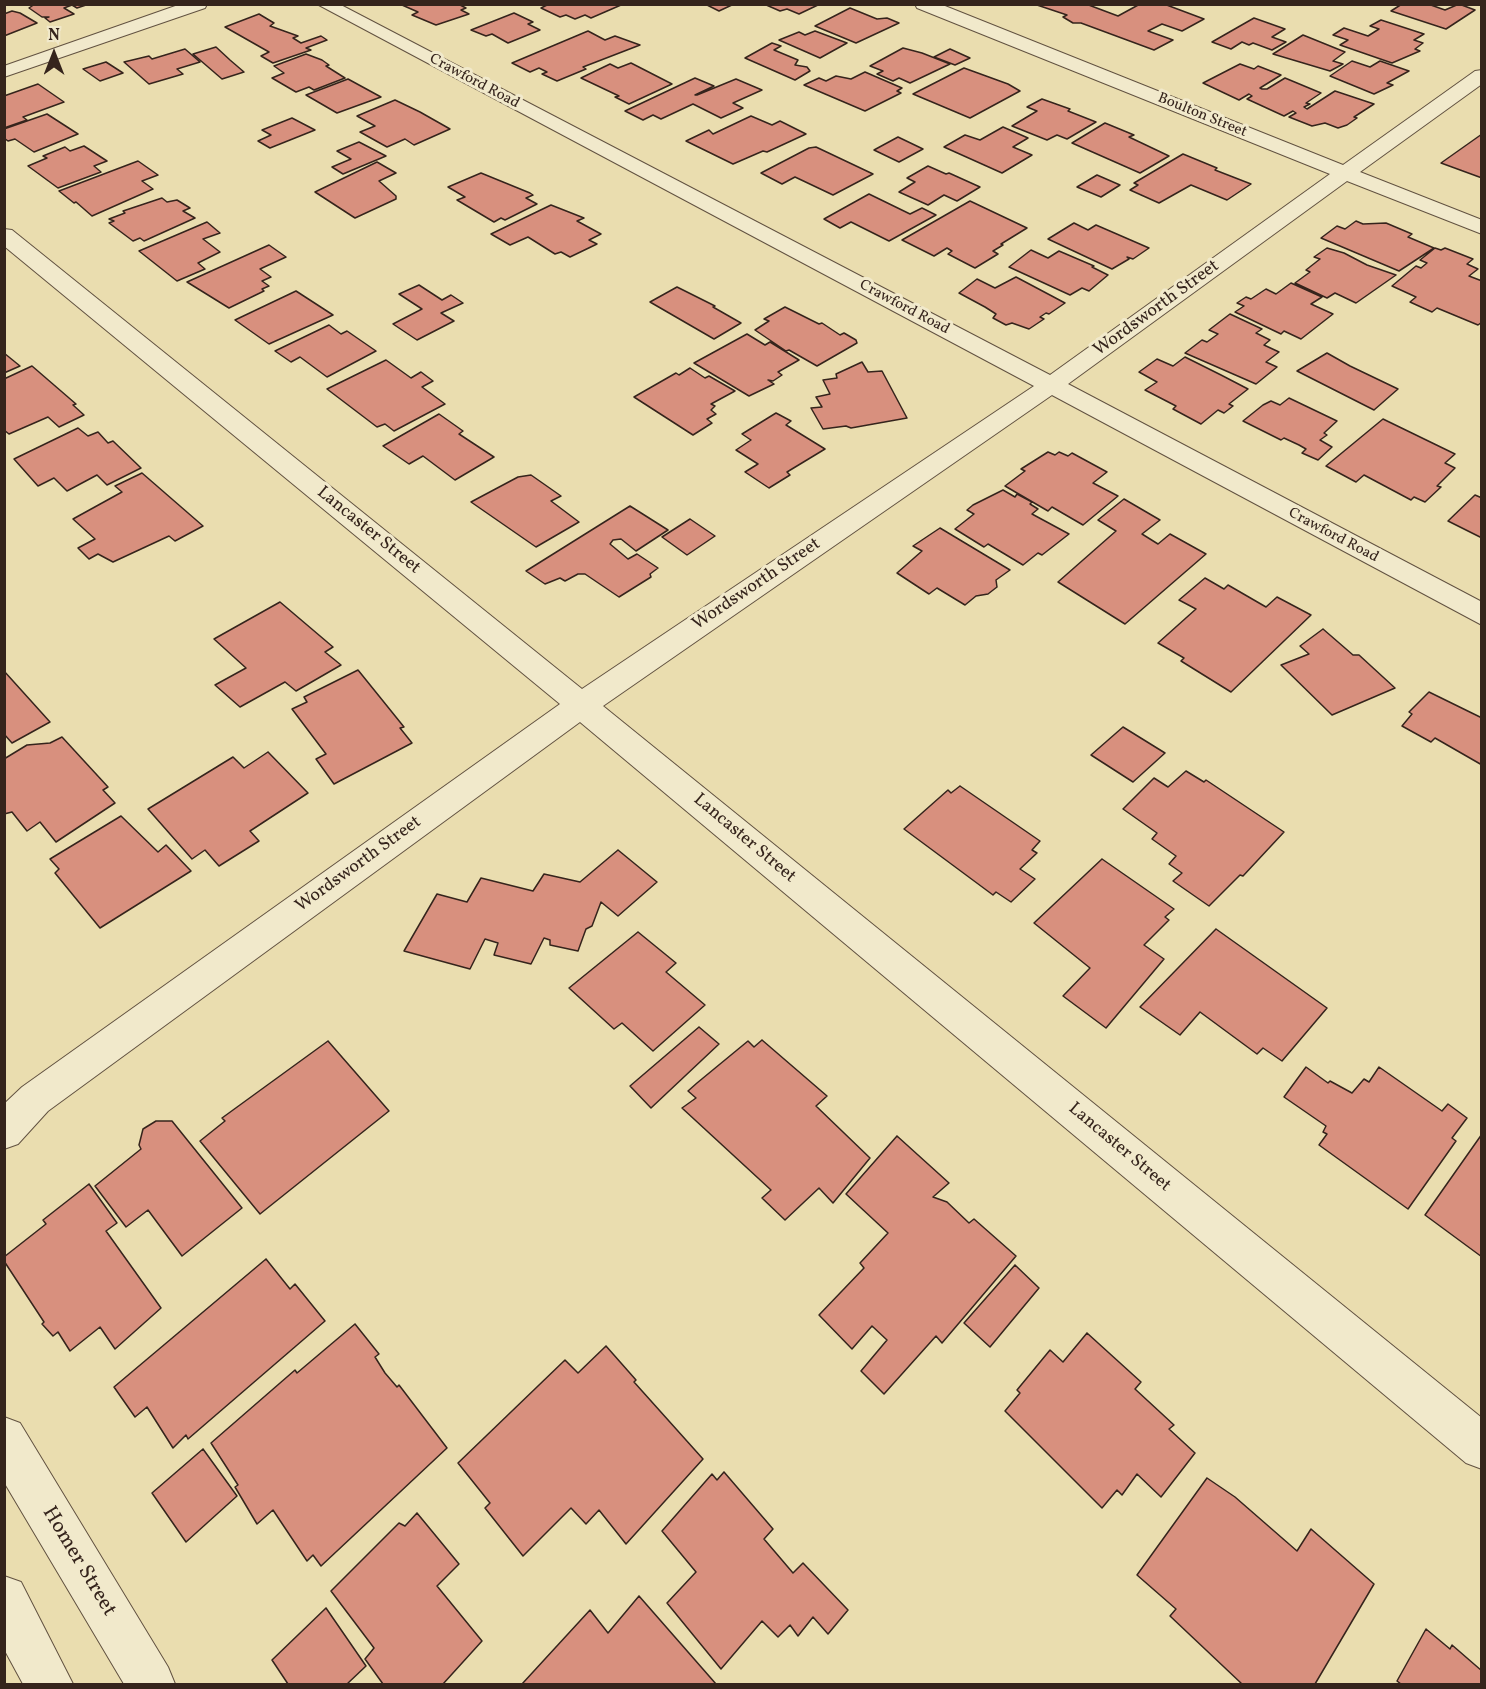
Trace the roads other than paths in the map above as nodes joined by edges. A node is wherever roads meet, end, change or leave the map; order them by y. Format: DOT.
graph roads {
  1 [pos="199,4"];
  2 [pos="325,4"];
  3 [pos="923,4"];
  4 [pos="4,72"];
  5 [pos="1482,75"];
  6 [pos="1347,174"];
  7 [pos="1482,228"];
  8 [pos="4,235"];
  9 [pos="1051,385"];
  10 [pos="1482,615"];
  11 [pos="581,705"];
  12 [pos="20,1103"];
  13 [pos="4,1131"];
  14 [pos="4,1439"];
  15 [pos="1482,1447"];
  16 [pos="4,1599"];
  17 [pos="49,1684"];
  18 [pos="151,1684"];
  1 -- 4 [label="street"];
  2 -- 9 [label="street, Crawford Road"];
  3 -- 6 [label="street, Boulton Street"];
  5 -- 6 [label="street, Wordsworth Street"];
  6 -- 7 [label="street, Boulton Street"];
  6 -- 9 [label="street, Wordsworth Street"];
  8 -- 11 [label="street, Lancaster Street"];
  9 -- 10 [label="street, Crawford Road"];
  9 -- 11 [label="street, Wordsworth Street"];
  11 -- 12 [label="street, Wordsworth Street"];
  11 -- 15 [label="street, Lancaster Street"];
  12 -- 13 [label="street, Wordsworth Street"];
  14 -- 18 [label="street, Homer Street"];
  16 -- 17 [label="street"];
}
